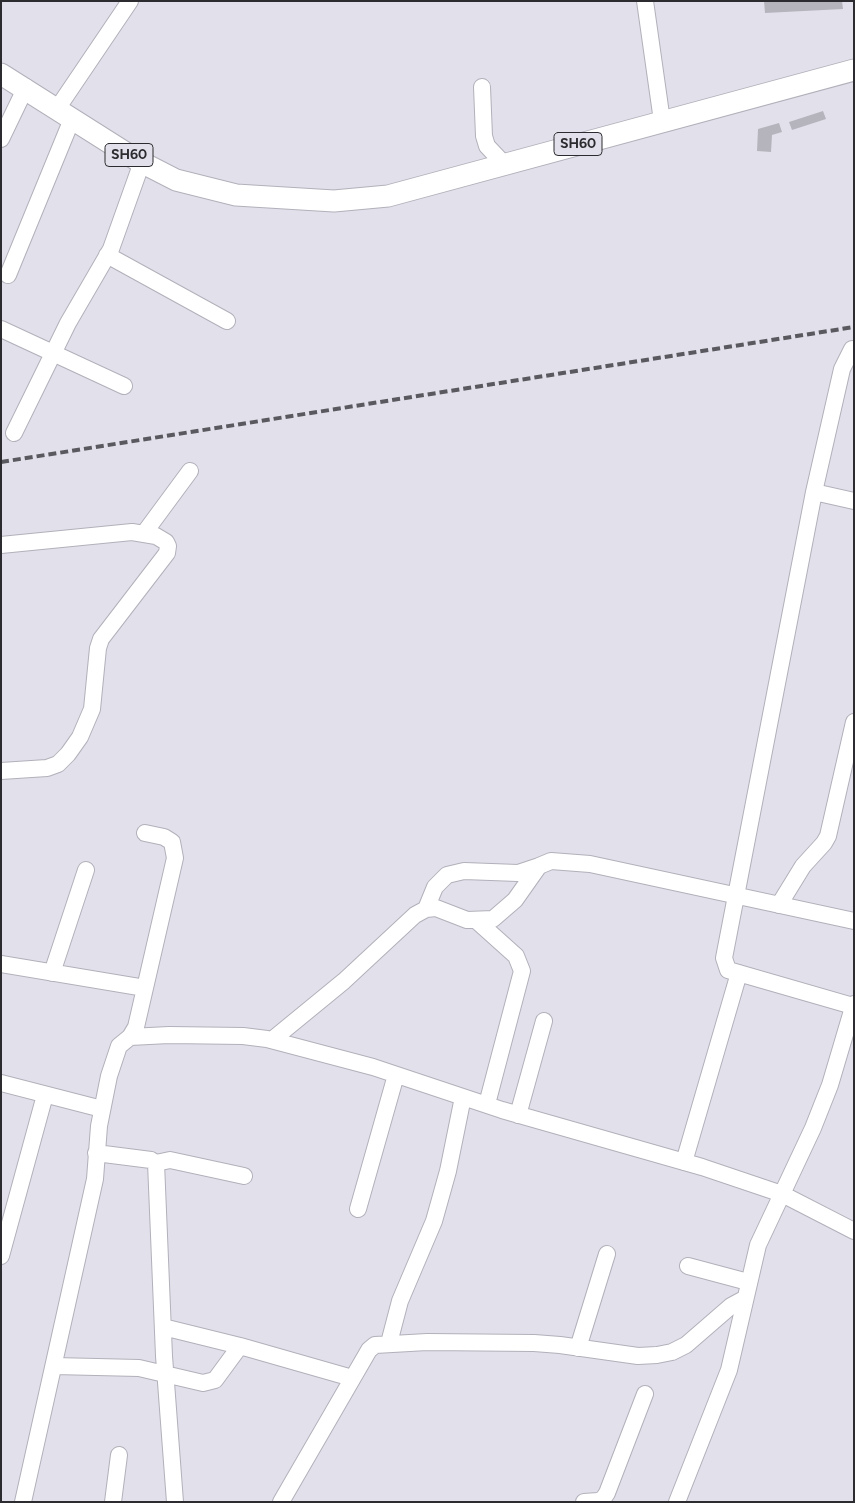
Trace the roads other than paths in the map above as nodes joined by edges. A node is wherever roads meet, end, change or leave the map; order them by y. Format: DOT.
graph roads {
  1 [pos="130,1"];
  2 [pos="645,1"];
  3 [pos="854,70"];
  4 [pos="1,74"];
  5 [pos="26,87"];
  6 [pos="482,87"];
  7 [pos="65,114"];
  8 [pos="662,121"];
  9 [pos="1,139"];
  10 [pos="142,162"];
  11 [pos="504,164"];
  12 [pos="107,255"];
  13 [pos="8,275"];
  14 [pos="227,321"];
  15 [pos="1,329"];
  16 [pos="852,349"];
  17 [pos="53,353"];
  18 [pos="124,386"];
  19 [pos="14,433"];
  20 [pos="190,471"];
  21 [pos="814,492"];
  22 [pos="854,501"];
  23 [pos="145,532"];
  24 [pos="1,545"];
  25 [pos="854,722"];
  26 [pos="1,771"];
  27 [pos="145,833"];
  28 [pos="539,866"];
  29 [pos="86,870"];
  30 [pos="736,896"];
  31 [pos="779,905"];
  32 [pos="426,909"];
  33 [pos="478,921"];
  34 [pos="854,921"];
  35 [pos="1,964"];
  36 [pos="52,972"];
  37 [pos="739,973"];
  38 [pos="145,988"];
  39 [pos="854,1005"];
  40 [pos="544,1021"];
  41 [pos="130,1037"];
  42 [pos="272,1040"];
  43 [pos="396,1075"];
  44 [pos="1,1083"];
  45 [pos="45,1095"];
  46 [pos="464,1097"];
  47 [pos="487,1104"];
  48 [pos="102,1109"];
  49 [pos="518,1115"];
  50 [pos="96,1154"];
  51 [pos="684,1162"];
  52 [pos="156,1164"];
  53 [pos="244,1176"];
  54 [pos="782,1194"];
  55 [pos="358,1209"];
  56 [pos="854,1230"];
  57 [pos="607,1254"];
  58 [pos="1,1256"];
  59 [pos="688,1266"];
  60 [pos="748,1282"];
  61 [pos="744,1298"];
  62 [pos="163,1327"];
  63 [pos="389,1343"];
  64 [pos="240,1346"];
  65 [pos="578,1348"];
  66 [pos="54,1366"];
  67 [pos="166,1375"];
  68 [pos="352,1378"];
  69 [pos="645,1394"];
  70 [pos="119,1455"];
  71 [pos="23,1502"];
  72 [pos="113,1502"];
  73 [pos="175,1502"];
  74 [pos="281,1502"];
  75 [pos="584,1502"];
  76 [pos="677,1502"];
  1 -- 7 [label="street"];
  2 -- 8 [label="street"];
  3 -- 8 [label="main road, SH60"];
  4 -- 5 [label="main road, SH60"];
  5 -- 7 [label="main road, SH60"];
  5 -- 9 [label="street"];
  6 -- 11 [label="street"];
  7 -- 10 [label="main road, SH60"];
  7 -- 13 [label="street"];
  8 -- 11 [label="main road, SH60"];
  10 -- 11 [label="main road, SH60"];
  10 -- 12 [label="street"];
  12 -- 14 [label="street"];
  12 -- 17 [label="street"];
  15 -- 17 [label="street"];
  16 -- 21 [label="street"];
  17 -- 18 [label="street"];
  17 -- 19 [label="street"];
  20 -- 23 [label="street"];
  21 -- 22 [label="street"];
  21 -- 30 [label="street"];
  23 -- 24 [label="street"];
  23 -- 26 [label="street"];
  25 -- 31 [label="street"];
  27 -- 38 [label="street"];
  28 -- 30 [label="street"];
  28 -- 32 [label="street"];
  28 -- 33 [label="street"];
  29 -- 36 [label="street"];
  30 -- 31 [label="street"];
  30 -- 37 [label="street"];
  31 -- 34 [label="street"];
  32 -- 33 [label="street"];
  32 -- 42 [label="street"];
  33 -- 47 [label="street"];
  35 -- 36 [label="street"];
  36 -- 38 [label="street"];
  37 -- 39 [label="street"];
  37 -- 51 [label="street"];
  38 -- 41 [label="street"];
  39 -- 54 [label="street"];
  40 -- 49 [label="street"];
  41 -- 42 [label="street"];
  41 -- 48 [label="street"];
  42 -- 43 [label="street"];
  43 -- 46 [label="street"];
  43 -- 55 [label="street"];
  44 -- 45 [label="street"];
  45 -- 48 [label="street"];
  45 -- 58 [label="street"];
  46 -- 47 [label="street"];
  46 -- 63 [label="street"];
  47 -- 49 [label="street"];
  48 -- 50 [label="street"];
  49 -- 51 [label="street"];
  50 -- 52 [label="street"];
  50 -- 66 [label="street"];
  51 -- 54 [label="street"];
  52 -- 53 [label="street"];
  52 -- 62 [label="street"];
  54 -- 56 [label="street"];
  54 -- 60 [label="street"];
  57 -- 65 [label="street"];
  59 -- 60 [label="street"];
  60 -- 61 [label="street"];
  61 -- 65 [label="street"];
  61 -- 76 [label="street"];
  62 -- 64 [label="street"];
  62 -- 67 [label="street"];
  63 -- 65 [label="street"];
  63 -- 68 [label="street"];
  64 -- 67 [label="street"];
  64 -- 68 [label="street"];
  66 -- 67 [label="street"];
  66 -- 71 [label="street"];
  67 -- 73 [label="street"];
  68 -- 74 [label="street"];
  69 -- 75 [label="street"];
  70 -- 72 [label="street"];
}
